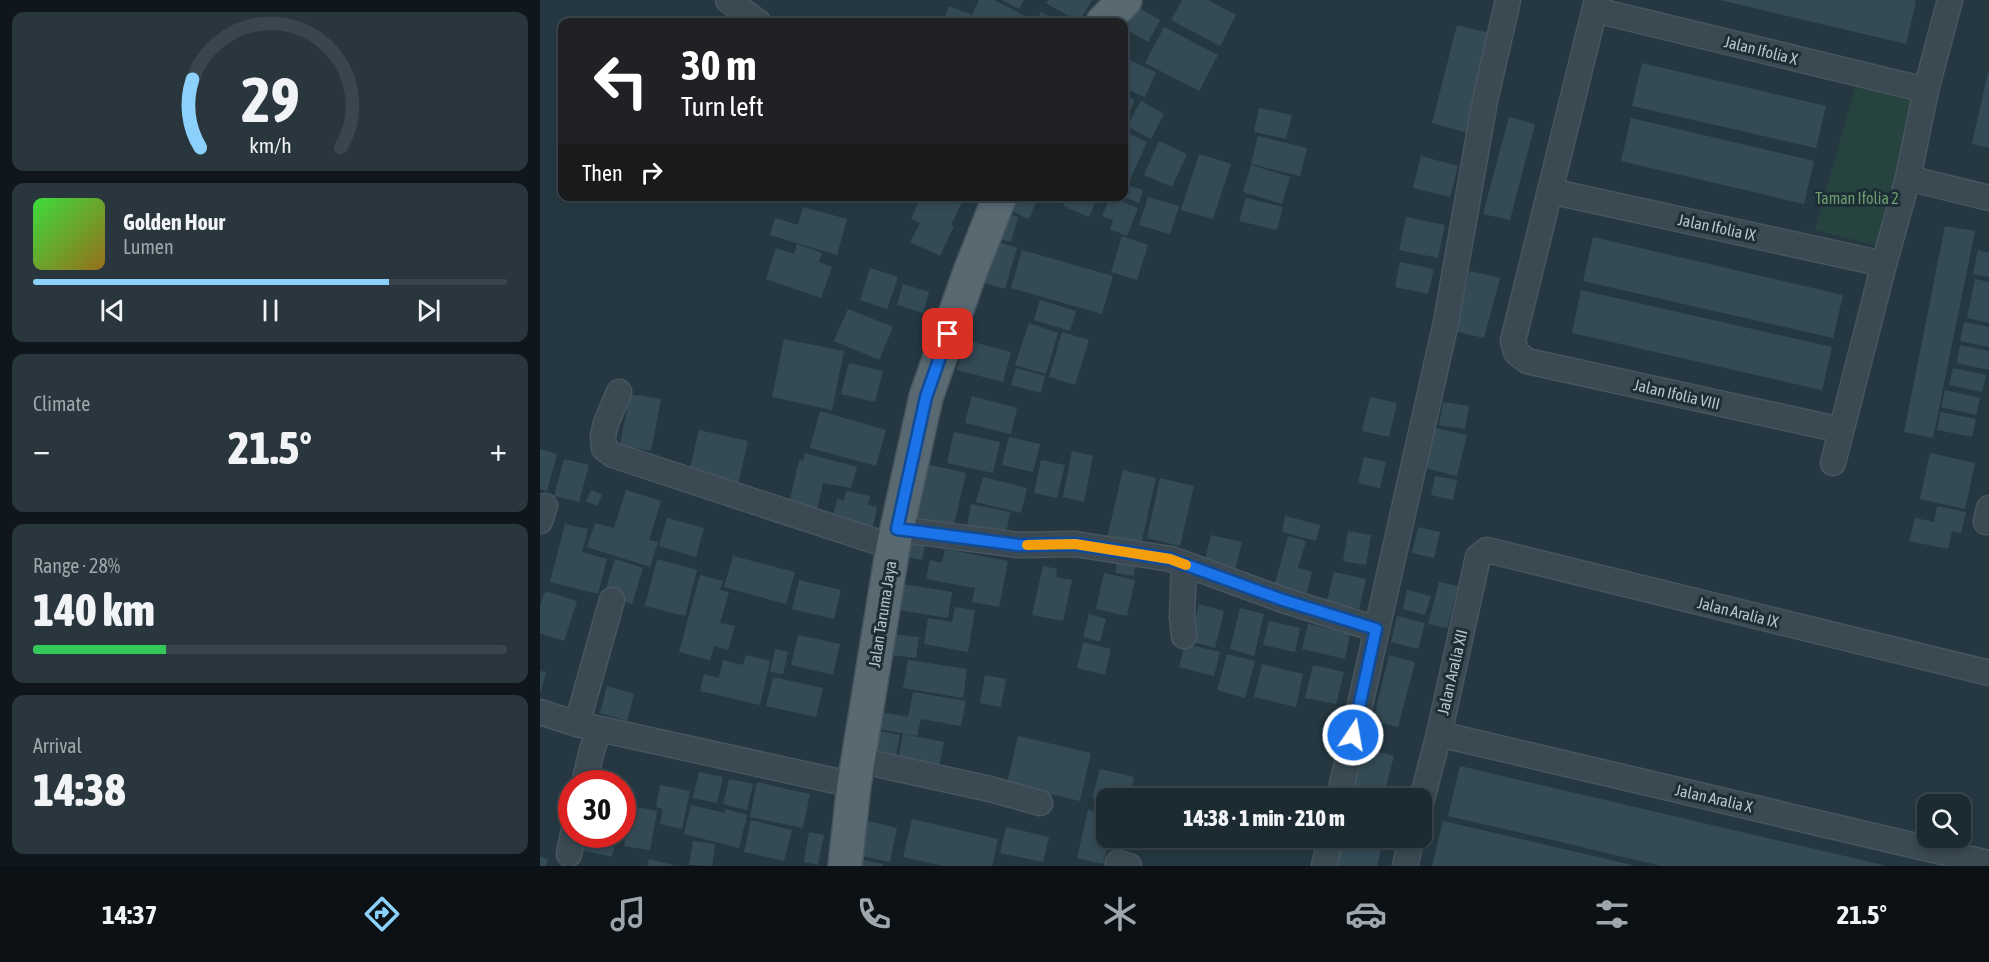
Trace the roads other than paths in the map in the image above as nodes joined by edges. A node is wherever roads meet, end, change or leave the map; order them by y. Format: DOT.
graph roads {
  1 [pos="728,0"];
  2 [pos="1125,0"];
  3 [pos="1508,0"];
  4 [pos="1950,0"];
  5 [pos="1596,5"];
  6 [pos="753,18"];
  7 [pos="1107,18"];
  8 [pos="1926,90"];
  9 [pos="1908,178"];
  10 [pos="1550,191"];
  11 [pos="1989,198"];
  12 [pos="998,201"];
  13 [pos="1884,264"];
  14 [pos="619,392"];
  15 [pos="1841,430"];
  16 [pos="1833,463"];
  17 [pos="895,538"];
  18 [pos="1487,550"];
  19 [pos="1184,564"];
  20 [pos="612,600"];
  21 [pos="1376,629"];
  22 [pos="1184,636"];
  23 [pos="1989,673"];
  24 [pos="540,712"];
  25 [pos="588,726"];
  26 [pos="1438,734"];
  27 [pos="587,770"];
  28 [pos="856,773"];
  29 [pos="1341,788"];
  30 [pos="1425,788"];
  31 [pos="1040,803"];
  32 [pos="1328,848"];
  33 [pos="1409,848"];
  34 [pos="1989,863"];
  35 [pos="845,866"];
  36 [pos="1324,866"];
  37 [pos="1405,866"];
  1 -- 6 [label="street"];
  2 -- 7 [label="main road"];
  3 -- 21 [label="street"];
  4 -- 8 [label="street"];
  5 -- 8 [label="street, Jalan Ifolia X"];
  5 -- 10 [label="street"];
  8 -- 9 [label="street"];
  9 -- 11 [label="street"];
  9 -- 13 [label="street"];
  10 -- 13 [label="street, Jalan Ifolia IX"];
  10 -- 15 [label="street, Jalan Ifolia VIII"];
  12 -- 17 [label="main road, Jalan Taruma Jaya"];
  13 -- 15 [label="street"];
  14 -- 17 [label="street"];
  15 -- 16 [label="street"];
  17 -- 19 [label="street"];
  17 -- 28 [label="main road, Jalan Taruma Jaya"];
  18 -- 23 [label="street, Jalan Aralia IX"];
  18 -- 26 [label="street, Jalan Aralia XII"];
  19 -- 21 [label="street"];
  19 -- 22 [label="street"];
  20 -- 25 [label="street"];
  21 -- 29 [label="street"];
  24 -- 25 [label="street"];
  25 -- 27 [label="street"];
  25 -- 28 [label="street"];
  26 -- 30 [label="street, Jalan Aralia XII"];
  26 -- 34 [label="street, Jalan Aralia X"];
  28 -- 31 [label="street"];
  28 -- 35 [label="main road, Jalan Taruma Jaya"];
  32 -- 36 [label="street"];
  33 -- 37 [label="street"];
}
